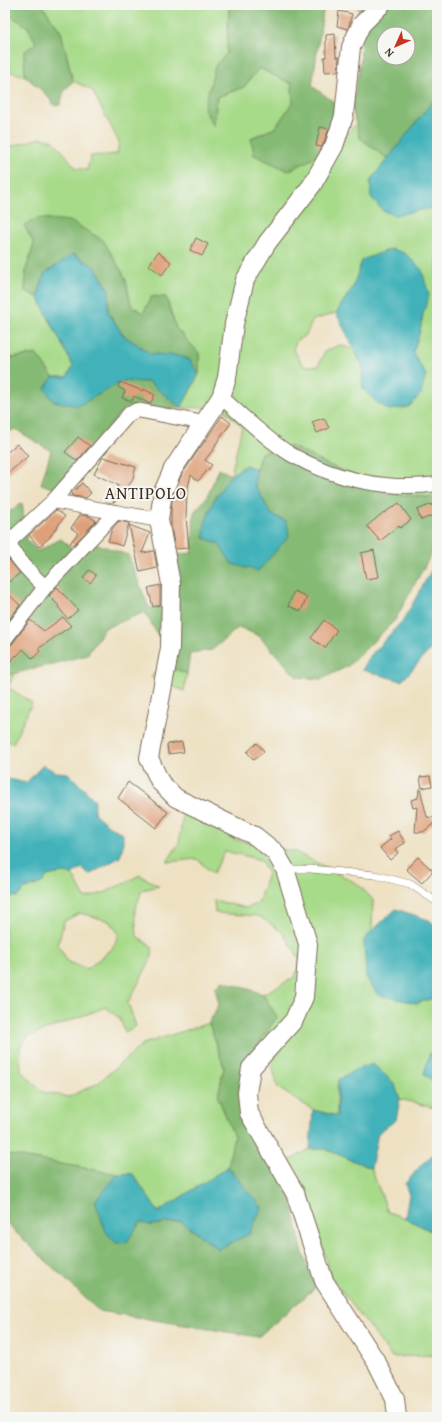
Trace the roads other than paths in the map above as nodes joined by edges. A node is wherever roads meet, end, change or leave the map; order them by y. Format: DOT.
graph roads {
  1 [pos="381,5"];
  2 [pos="221,397"];
  3 [pos="204,423"];
  4 [pos="437,484"];
  5 [pos="53,501"];
  6 [pos="116,512"];
  7 [pos="158,520"];
  8 [pos="45,587"];
  9 [pos="5,639"];
  10 [pos="285,869"];
  11 [pos="437,902"];
  12 [pos="397,1417"];
  1 -- 2 [label="street"];
  2 -- 3 [label="street"];
  2 -- 4 [label="street"];
  3 -- 5 [label="street"];
  3 -- 7 [label="street"];
  5 -- 6 [label="street"];
  5 -- 8 [label="street"];
  6 -- 7 [label="street"];
  6 -- 8 [label="street"];
  7 -- 10 [label="street"];
  8 -- 9 [label="street"];
  10 -- 11 [label="lane"];
  10 -- 12 [label="street"];
}
